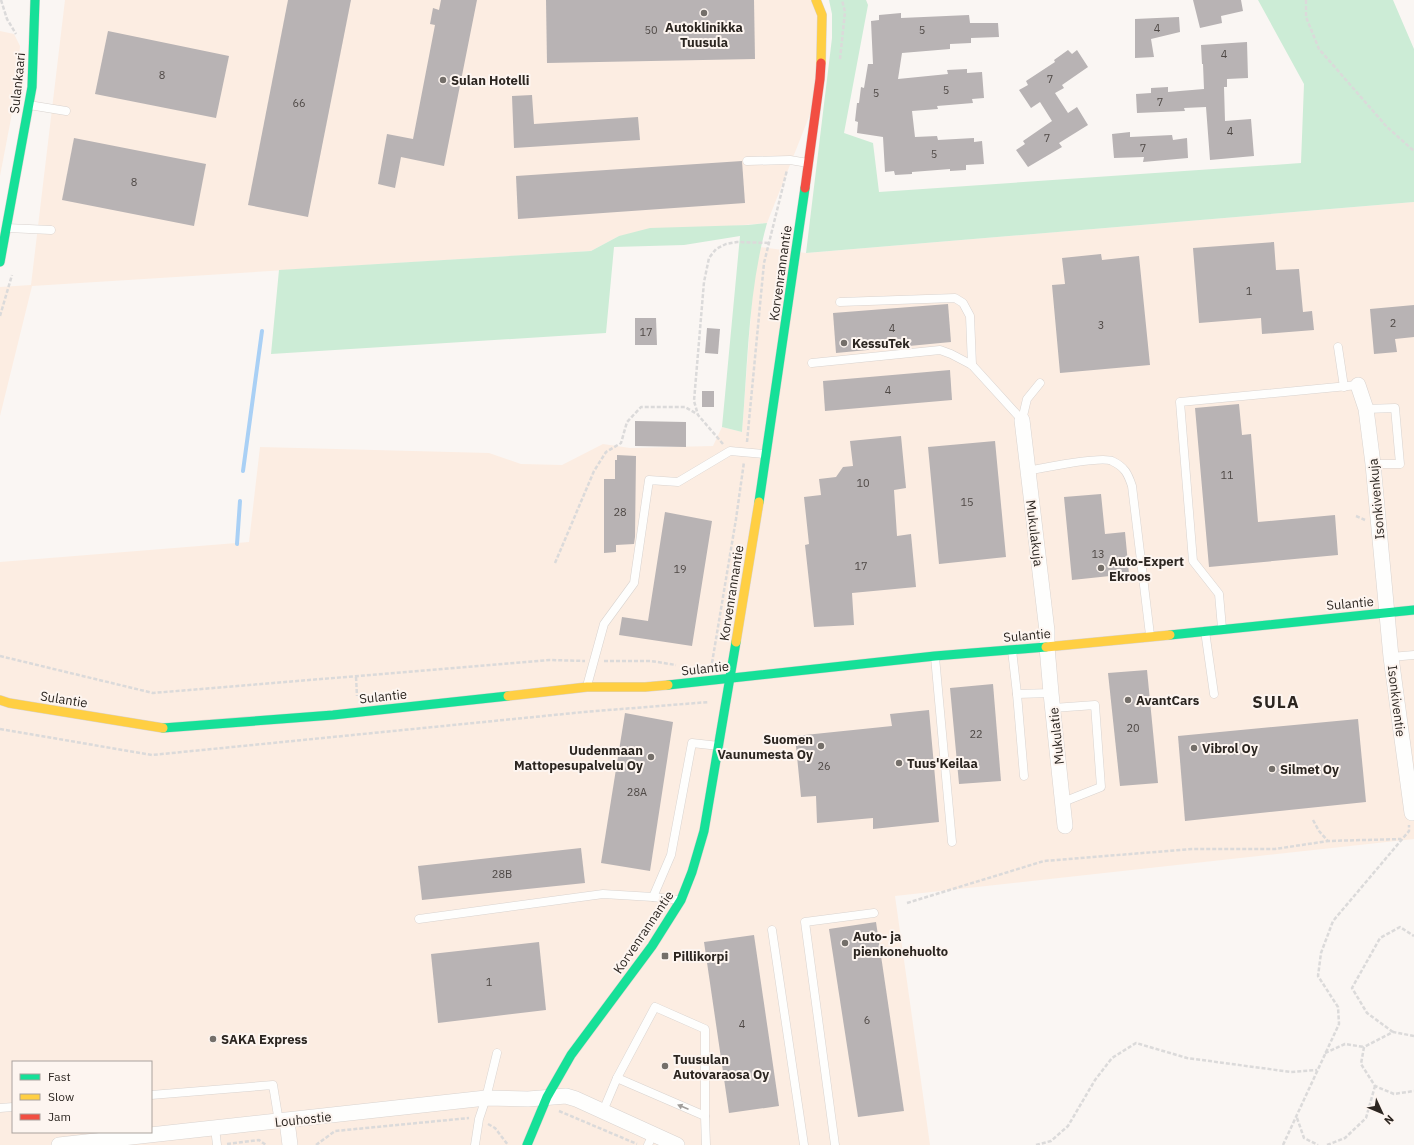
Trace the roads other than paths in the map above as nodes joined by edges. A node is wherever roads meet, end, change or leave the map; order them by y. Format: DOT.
graph roads {
  1 [pos="35,0"];
  2 [pos="816,0"];
  3 [pos="28,105"];
  4 [pos="66,111"];
  5 [pos="747,160"];
  6 [pos="809,163"];
  7 [pos="7,228"];
  8 [pos="51,230"];
  9 [pos="0,262"];
  10 [pos="840,302"];
  11 [pos="1338,347"];
  12 [pos="812,363"];
  13 [pos="972,365"];
  14 [pos="1040,383"];
  15 [pos="1351,386"];
  16 [pos="1366,408"];
  17 [pos="1022,420"];
  18 [pos="767,454"];
  19 [pos="1373,464"];
  20 [pos="1027,471"];
  21 [pos="1414,610"];
  22 [pos="1387,613"];
  23 [pos="1222,629"];
  24 [pos="1205,630"];
  25 [pos="1150,635"];
  26 [pos="1047,646"];
  27 [pos="1012,650"];
  28 [pos="1414,655"];
  29 [pos="935,656"];
  30 [pos="1391,657"];
  31 [pos="730,679"];
  32 [pos="587,687"];
  33 [pos="1051,693"];
  34 [pos="1017,694"];
  35 [pos="1214,694"];
  36 [pos="0,700"];
  37 [pos="1053,708"];
  38 [pos="719,746"];
  39 [pos="1024,776"];
  40 [pos="1063,802"];
  41 [pos="1412,813"];
  42 [pos="1065,826"];
  43 [pos="952,842"];
  44 [pos="653,897"];
  45 [pos="682,900"];
  46 [pos="874,913"];
  47 [pos="419,919"];
  48 [pos="772,930"];
  49 [pos="497,1053"];
  50 [pos="617,1078"];
  51 [pos="152,1095"];
  52 [pos="547,1097"];
  53 [pos="486,1098"];
  54 [pos="12,1107"];
  55 [pos="0,1108"];
  56 [pos="602,1111"];
  57 [pos="705,1116"];
  58 [pos="283,1121"];
  59 [pos="215,1128"];
  60 [pos="148,1133"];
  61 [pos="152,1133"];
  62 [pos="121,1135"];
  63 [pos="651,1139"];
  64 [pos="59,1145"];
  65 [pos="217,1145"];
  66 [pos="290,1145"];
  67 [pos="475,1145"];
  68 [pos="527,1145"];
  69 [pos="677,1145"];
  70 [pos="706,1145"];
  71 [pos="804,1145"];
  72 [pos="835,1145"];
  1 -- 3 [label="street, Sulankaari"];
  2 -- 6 [label="street, Korvenrannantie"];
  3 -- 4 [label="lane"];
  3 -- 7 [label="street, Sulankaari"];
  5 -- 6 [label="lane"];
  6 -- 18 [label="street, Korvenrannantie"];
  7 -- 8 [label="lane"];
  7 -- 9 [label="street, Sulankaari"];
  10 -- 13 [label="lane"];
  11 -- 15 [label="lane"];
  12 -- 13 [label="lane"];
  13 -- 17 [label="lane"];
  14 -- 17 [label="lane"];
  15 -- 16 [label="street, Isonkivenkuja"];
  15 -- 23 [label="lane"];
  16 -- 19 [label="street, Isonkivenkuja"];
  16 -- 19 [label="lane"];
  17 -- 20 [label="street, Mukulakuja"];
  18 -- 31 [label="street, Korvenrannantie"];
  18 -- 32 [label="lane"];
  19 -- 22 [label="street, Isonkivenkuja"];
  20 -- 25 [label="lane"];
  20 -- 26 [label="street, Mukulakuja"];
  21 -- 22 [label="street, Sulantie"];
  22 -- 23 [label="street, Sulantie"];
  22 -- 30 [label="street, Isonkiventie"];
  23 -- 24 [label="street, Sulantie"];
  24 -- 25 [label="street, Sulantie"];
  24 -- 35 [label="lane"];
  25 -- 26 [label="street, Sulantie"];
  26 -- 27 [label="street, Sulantie"];
  26 -- 33 [label="street, Mukulatie"];
  27 -- 29 [label="street, Sulantie"];
  27 -- 34 [label="lane"];
  28 -- 30 [label="lane"];
  29 -- 31 [label="street, Sulantie"];
  29 -- 43 [label="lane"];
  30 -- 41 [label="street, Isonkiventie"];
  31 -- 32 [label="street, Sulantie"];
  31 -- 38 [label="street, Korvenrannantie"];
  32 -- 36 [label="street, Sulantie"];
  33 -- 34 [label="lane"];
  33 -- 37 [label="street, Mukulatie"];
  34 -- 39 [label="lane"];
  37 -- 40 [label="street, Mukulatie"];
  37 -- 40 [label="lane"];
  38 -- 44 [label="lane"];
  38 -- 45 [label="street, Korvenrannantie"];
  40 -- 42 [label="street, Mukulatie"];
  44 -- 45 [label="lane"];
  44 -- 47 [label="lane"];
  45 -- 52 [label="street, Korvenrannantie"];
  46 -- 72 [label="lane"];
  48 -- 71 [label="lane"];
  49 -- 53 [label="lane"];
  50 -- 56 [label="lane"];
  57 -- 50 [label="lane, one-way"];
  50 -- 57 [label="lane"];
  51 -- 58 [label="lane"];
  52 -- 53 [label="street, Louhostie"];
  52 -- 56 [label="street, Louhostie"];
  52 -- 68 [label="street, Korvenrannantie"];
  53 -- 58 [label="street, Louhostie"];
  53 -- 67 [label="lane"];
  54 -- 55 [label="lane"];
  56 -- 63 [label="street, Louhostie"];
  57 -- 70 [label="lane"];
  58 -- 59 [label="street, Louhostie"];
  58 -- 66 [label="street"];
  59 -- 61 [label="street, Louhostie"];
  59 -- 65 [label="lane"];
  60 -- 62 [label="street, Louhostie"];
  62 -- 64 [label="street, Louhostie"];
  63 -- 69 [label="street, Louhostie"];
}
